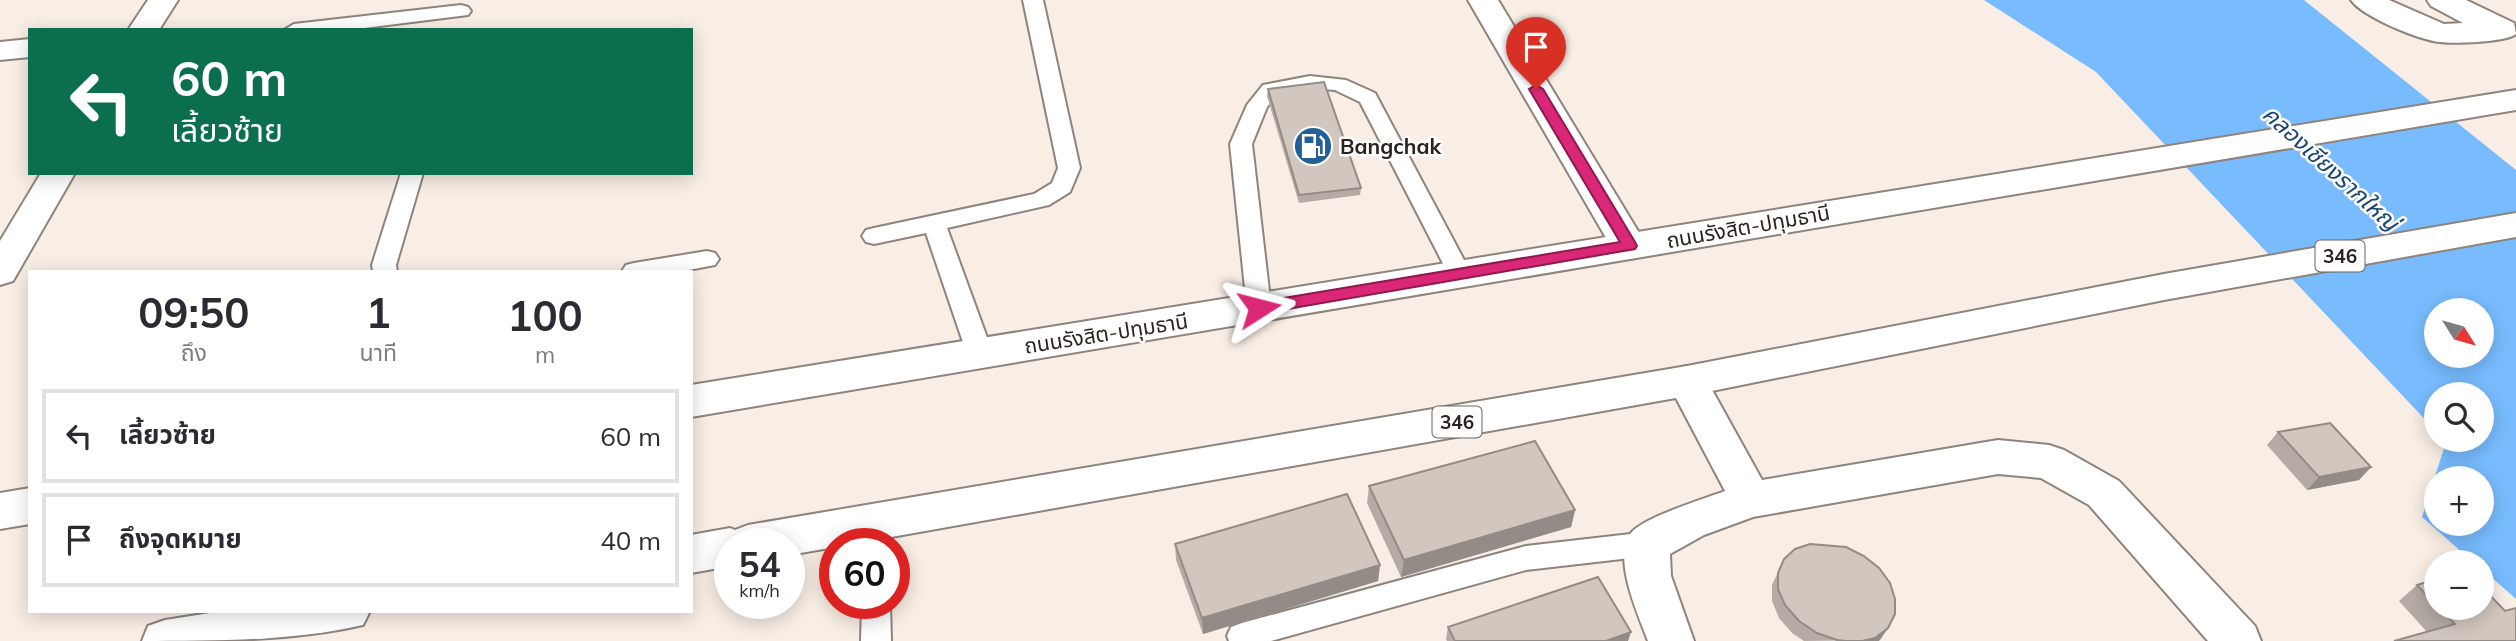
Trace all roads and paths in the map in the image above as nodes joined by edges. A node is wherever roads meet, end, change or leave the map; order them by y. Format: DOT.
graph roads {
  1 [pos="163,0"];
  2 [pos="1033,0"];
  3 [pos="1483,0"];
  4 [pos="2366,0"];
  5 [pos="2442,0"];
  6 [pos="460,14"];
  7 [pos="144,28"];
  8 [pos="315,28"];
  9 [pos="2509,33"];
  10 [pos="28,48"];
  11 [pos="0,51"];
  12 [pos="2516,100"];
  13 [pos="57,175"];
  14 [pos="411,175"];
  15 [pos="934,223"];
  16 [pos="2516,225"];
  17 [pos="874,236"];
  18 [pos="1629,246"];
  19 [pos="707,258"];
  20 [pos="385,270"];
  21 [pos="640,270"];
  22 [pos="0,272"];
  23 [pos="1460,275"];
  24 [pos="1259,308"];
  25 [pos="980,354"];
  26 [pos="1687,382"];
  27 [pos="693,401"];
  28 [pos="1751,500"];
  29 [pos="28,506"];
  30 [pos="0,511"];
  31 [pos="907,528"];
  32 [pos="1648,544"];
  33 [pos="714,550"];
  34 [pos="693,554"];
  35 [pos="335,613"];
  36 [pos="876,619"];
  37 [pos="1242,636"];
  38 [pos="165,641"];
  39 [pos="876,641"];
  40 [pos="1671,641"];
  41 [pos="2238,641"];
  1 -- 7 [label="main road"];
  2 -- 15 [label="lane"];
  3 -- 18 [label="main road"];
  4 -- 9 [label="main road"];
  5 -- 9 [label="main road"];
  6 -- 8 [label="lane"];
  10 -- 11 [label="main road"];
  12 -- 18 [label="main road, ถนนรังสิต-ปทุมธานี"];
  13 -- 22 [label="main road"];
  14 -- 20 [label="lane"];
  15 -- 17 [label="lane"];
  15 -- 25 [label="lane"];
  16 -- 26 [label="main road, 346"];
  18 -- 23 [label="main road, ถนนรังสิต-ปทุมธานี"];
  19 -- 21 [label="lane"];
  23 -- 24 [label="main road, ถนนรังสิต-ปทุมธานี"];
  23 -- 24 [label="lane"];
  24 -- 25 [label="main road, ถนนรังสิต-ปทุมธานี"];
  25 -- 27 [label="main road, ถนนรังสิต-ปทุมธานี"];
  26 -- 28 [label="main road"];
  26 -- 31 [label="main road, 346"];
  28 -- 32 [label="main road"];
  28 -- 41 [label="main road"];
  29 -- 30 [label="main road"];
  32 -- 37 [label="lane"];
  32 -- 40 [label="main road"];
  33 -- 34 [label="main road"];
  35 -- 38 [label="main road"];
  36 -- 39 [label="lane"];
}
